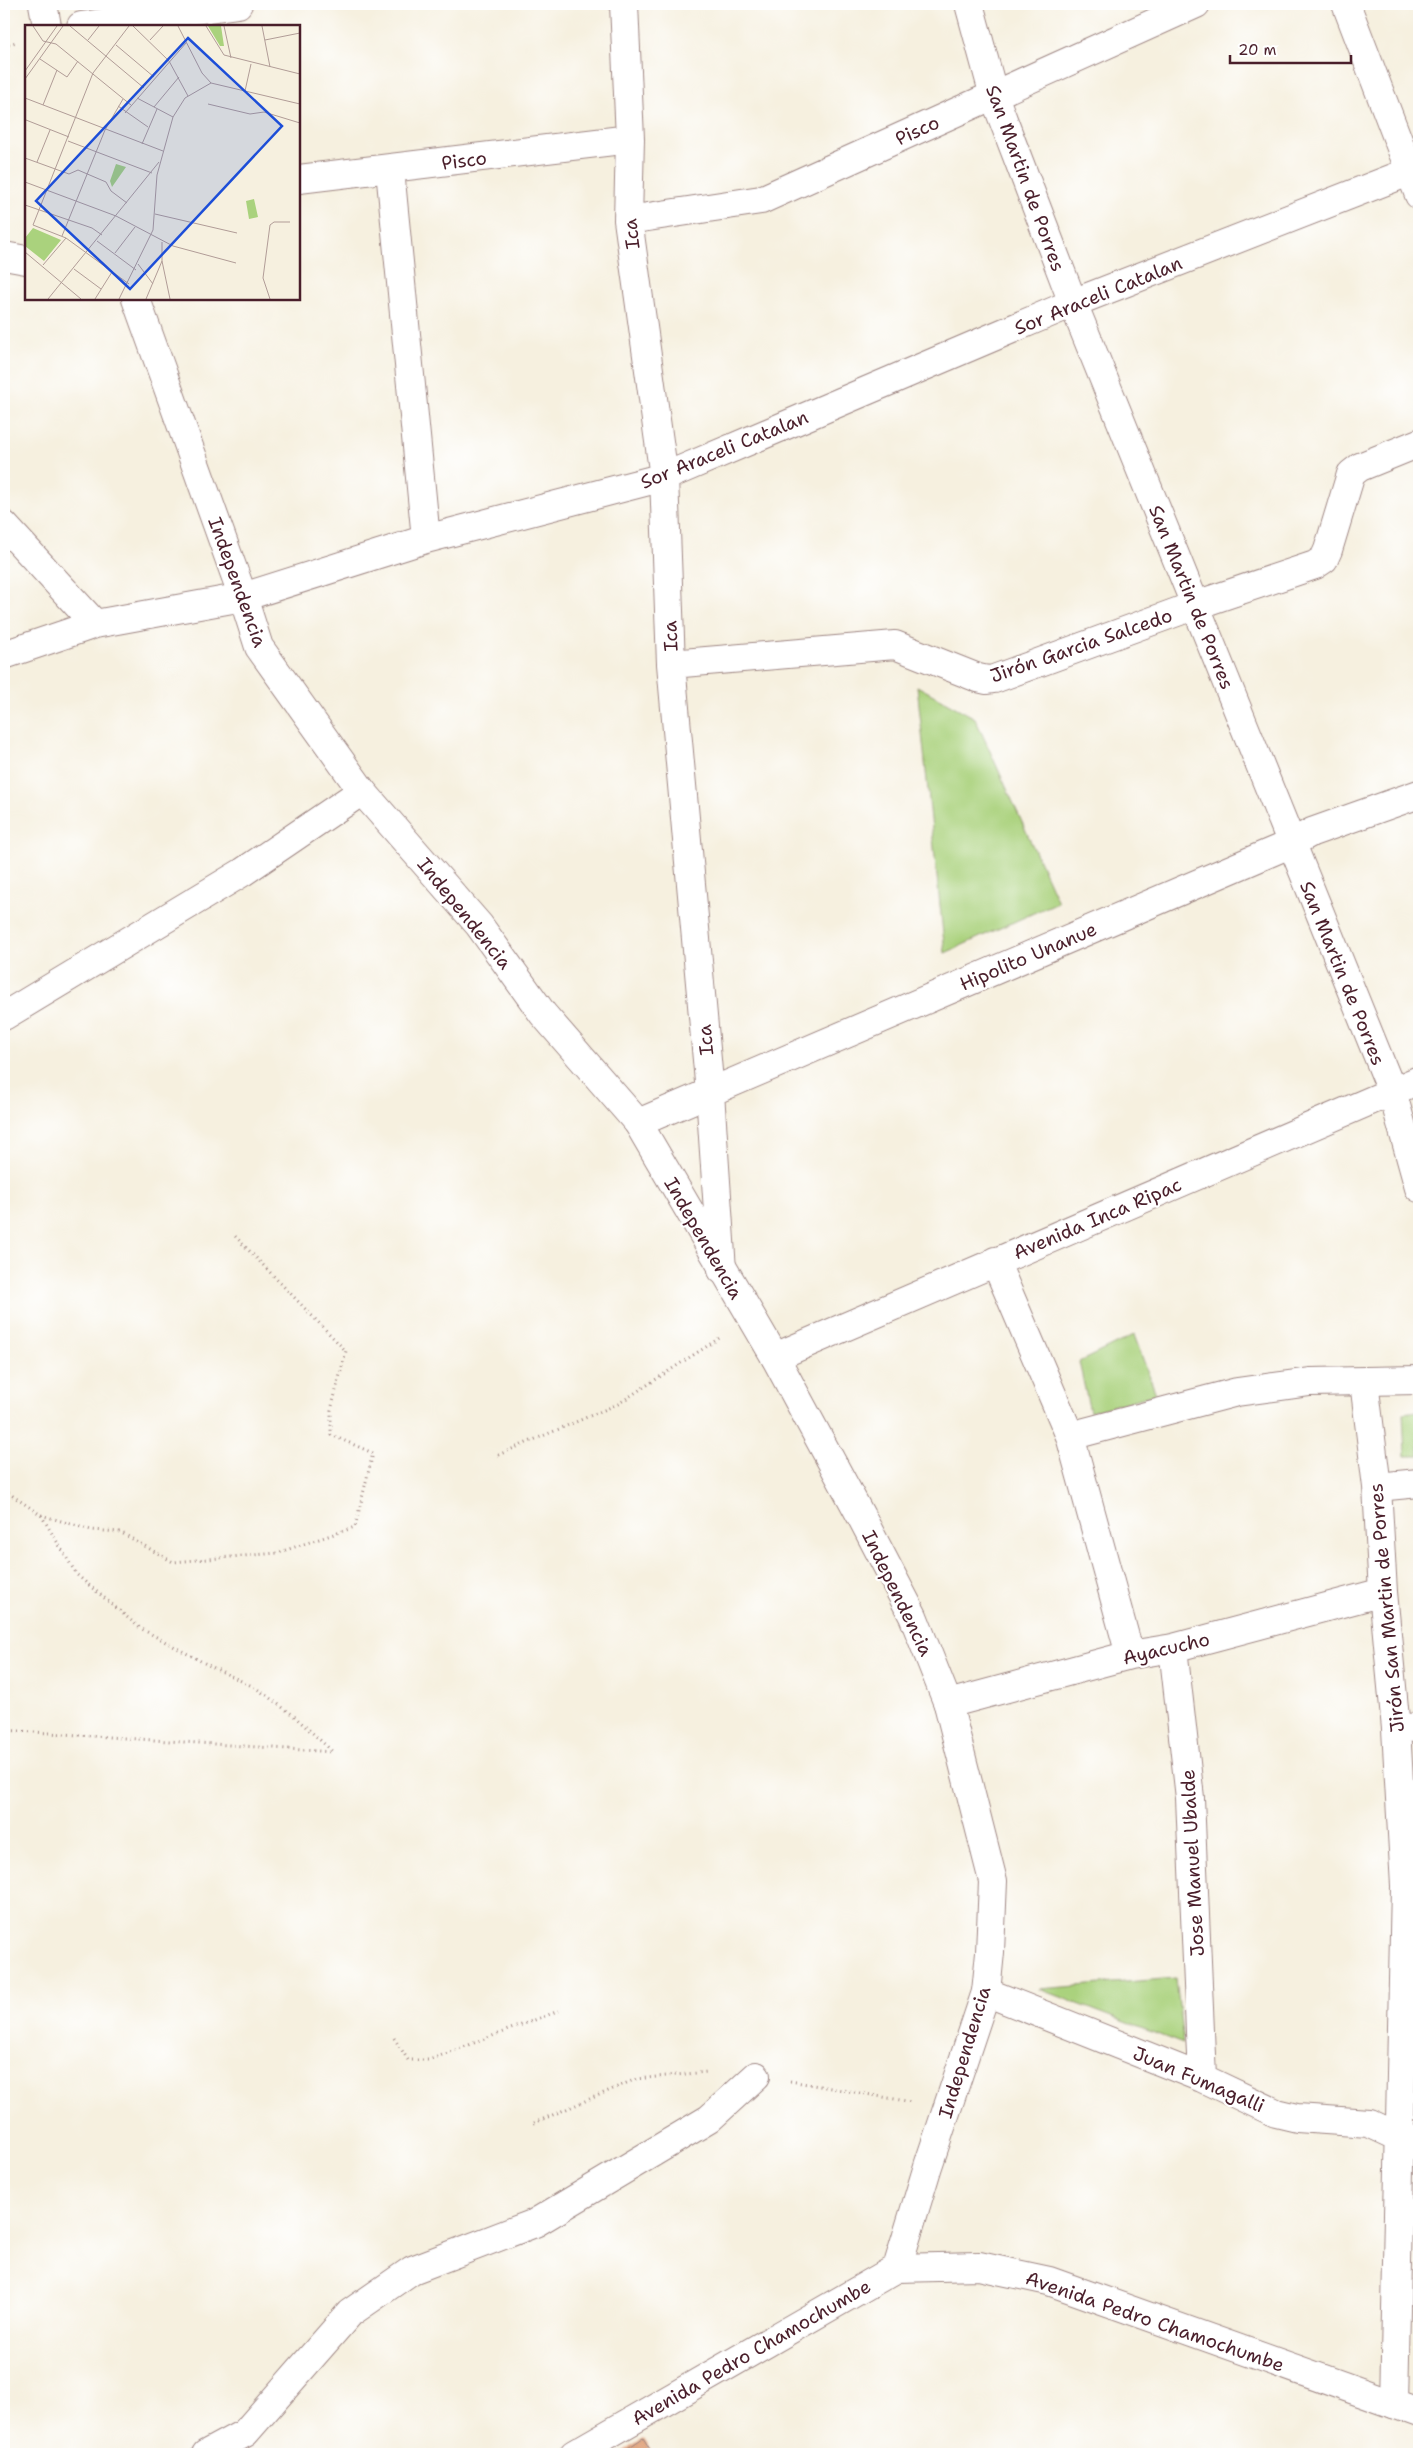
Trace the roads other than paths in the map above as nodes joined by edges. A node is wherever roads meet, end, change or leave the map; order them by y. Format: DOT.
graph roads {
  1 [pos="43,4"];
  2 [pos="238,4"];
  3 [pos="624,4"];
  4 [pos="969,4"];
  5 [pos="1196,4"];
  6 [pos="1346,4"];
  7 [pos="47,25"];
  8 [pos="88,25"];
  9 [pos="994,96"];
  10 [pos="630,139"];
  11 [pos="390,170"];
  12 [pos="1416,178"];
  13 [pos="300,179"];
  14 [pos="628,220"];
  15 [pos="4,256"];
  16 [pos="25,260"];
  17 [pos="136,300"];
  18 [pos="1073,303"];
  19 [pos="1419,443"];
  20 [pos="664,477"];
  21 [pos="4,525"];
  22 [pos="426,540"];
  23 [pos="243,597"];
  24 [pos="1196,605"];
  25 [pos="95,624"];
  26 [pos="4,655"];
  27 [pos="671,664"];
  28 [pos="362,791"];
  29 [pos="1419,794"];
  30 [pos="1290,844"];
  31 [pos="4,1016"];
  32 [pos="1419,1080"];
  33 [pos="1392,1091"];
  34 [pos="710,1093"];
  35 [pos="638,1123"];
  36 [pos="1419,1188"];
  37 [pos="996,1261"];
  38 [pos="722,1270"];
  39 [pos="775,1357"];
  40 [pos="1419,1380"];
  41 [pos="1364,1382"];
  42 [pos="1070,1436"];
  43 [pos="1419,1483"];
  44 [pos="1377,1487"];
  45 [pos="1383,1592"];
  46 [pos="1173,1648"];
  47 [pos="1130,1655"];
  48 [pos="948,1704"];
  49 [pos="1408,1728"];
  50 [pos="1412,1886"];
  51 [pos="986,1992"];
  52 [pos="756,2076"];
  53 [pos="1202,2078"];
  54 [pos="1410,2138"];
  55 [pos="897,2268"];
  56 [pos="1394,2404"];
  57 [pos="1419,2413"];
  58 [pos="206,2454"];
  59 [pos="574,2454"];
  1 -- 7 [label="street"];
  2 -- 8 [label="street"];
  3 -- 10 [label="street, Ica"];
  4 -- 9 [label="street, San Martin de Porres"];
  5 -- 9 [label="street, Pisco"];
  6 -- 12 [label="street"];
  9 -- 14 [label="street, Pisco"];
  9 -- 18 [label="street, San Martin de Porres"];
  10 -- 11 [label="street, Pisco"];
  10 -- 14 [label="street, Ica"];
  11 -- 13 [label="street, Pisco"];
  11 -- 22 [label="street"];
  12 -- 18 [label="street, Sor Araceli Catalan"];
  14 -- 20 [label="street, Ica"];
  15 -- 16 [label="street"];
  17 -- 23 [label="street, Independencia"];
  18 -- 20 [label="street, Sor Araceli Catalan"];
  18 -- 24 [label="street, San Martin de Porres"];
  19 -- 24 [label="street, Jirón Garcia Salcedo"];
  20 -- 22 [label="street, Sor Araceli Catalan"];
  20 -- 27 [label="street, Ica"];
  21 -- 25 [label="street"];
  22 -- 23 [label="street, Sor Araceli Catalan"];
  23 -- 25 [label="street, Sor Araceli Catalan"];
  23 -- 28 [label="street, Independencia"];
  24 -- 27 [label="street, Jirón Garcia Salcedo"];
  24 -- 30 [label="street, San Martin de Porres"];
  25 -- 26 [label="street, Sor Araceli Catalan"];
  27 -- 34 [label="street, Ica"];
  28 -- 31 [label="street"];
  28 -- 35 [label="street, Independencia"];
  29 -- 30 [label="street, Hipolito Unanue"];
  30 -- 33 [label="street, San Martin de Porres"];
  30 -- 34 [label="street, Hipolito Unanue"];
  32 -- 33 [label="street, Avenida Inca Ripac"];
  33 -- 36 [label="street, San Martin de Porres"];
  33 -- 37 [label="street, Avenida Inca Ripac"];
  34 -- 35 [label="street, Hipolito Unanue"];
  34 -- 38 [label="street, Ica"];
  35 -- 38 [label="street, Independencia"];
  37 -- 39 [label="street, Avenida Inca Ripac"];
  37 -- 42 [label="street"];
  38 -- 39 [label="street, Independencia"];
  39 -- 48 [label="street, Independencia"];
  40 -- 41 [label="street"];
  41 -- 42 [label="street"];
  41 -- 44 [label="street, Jirón San Martin de Porres"];
  42 -- 47 [label="street"];
  43 -- 44 [label="street"];
  44 -- 45 [label="street, Jirón San Martin de Porres"];
  45 -- 46 [label="street, Ayacucho"];
  45 -- 49 [label="street, Jirón San Martin de Porres"];
  46 -- 47 [label="street, Ayacucho"];
  46 -- 53 [label="street, Jose Manuel Ubalde"];
  47 -- 48 [label="street, Ayacucho"];
  48 -- 51 [label="street, Independencia"];
  49 -- 50 [label="street, Jirón San Martin de Porres"];
  50 -- 54 [label="street, Jirón San Martin de Porres"];
  51 -- 53 [label="street, Juan Fumagalli"];
  51 -- 55 [label="street, Independencia"];
  52 -- 58 [label="street"];
  53 -- 54 [label="street, Juan Fumagalli"];
  54 -- 56 [label="street, Jirón San Martin de Porres"];
  55 -- 56 [label="street, Avenida Pedro Chamochumbe"];
  55 -- 59 [label="street, Avenida Pedro Chamochumbe"];
  56 -- 57 [label="street, Avenida Pedro Chamochumbe"];
}
